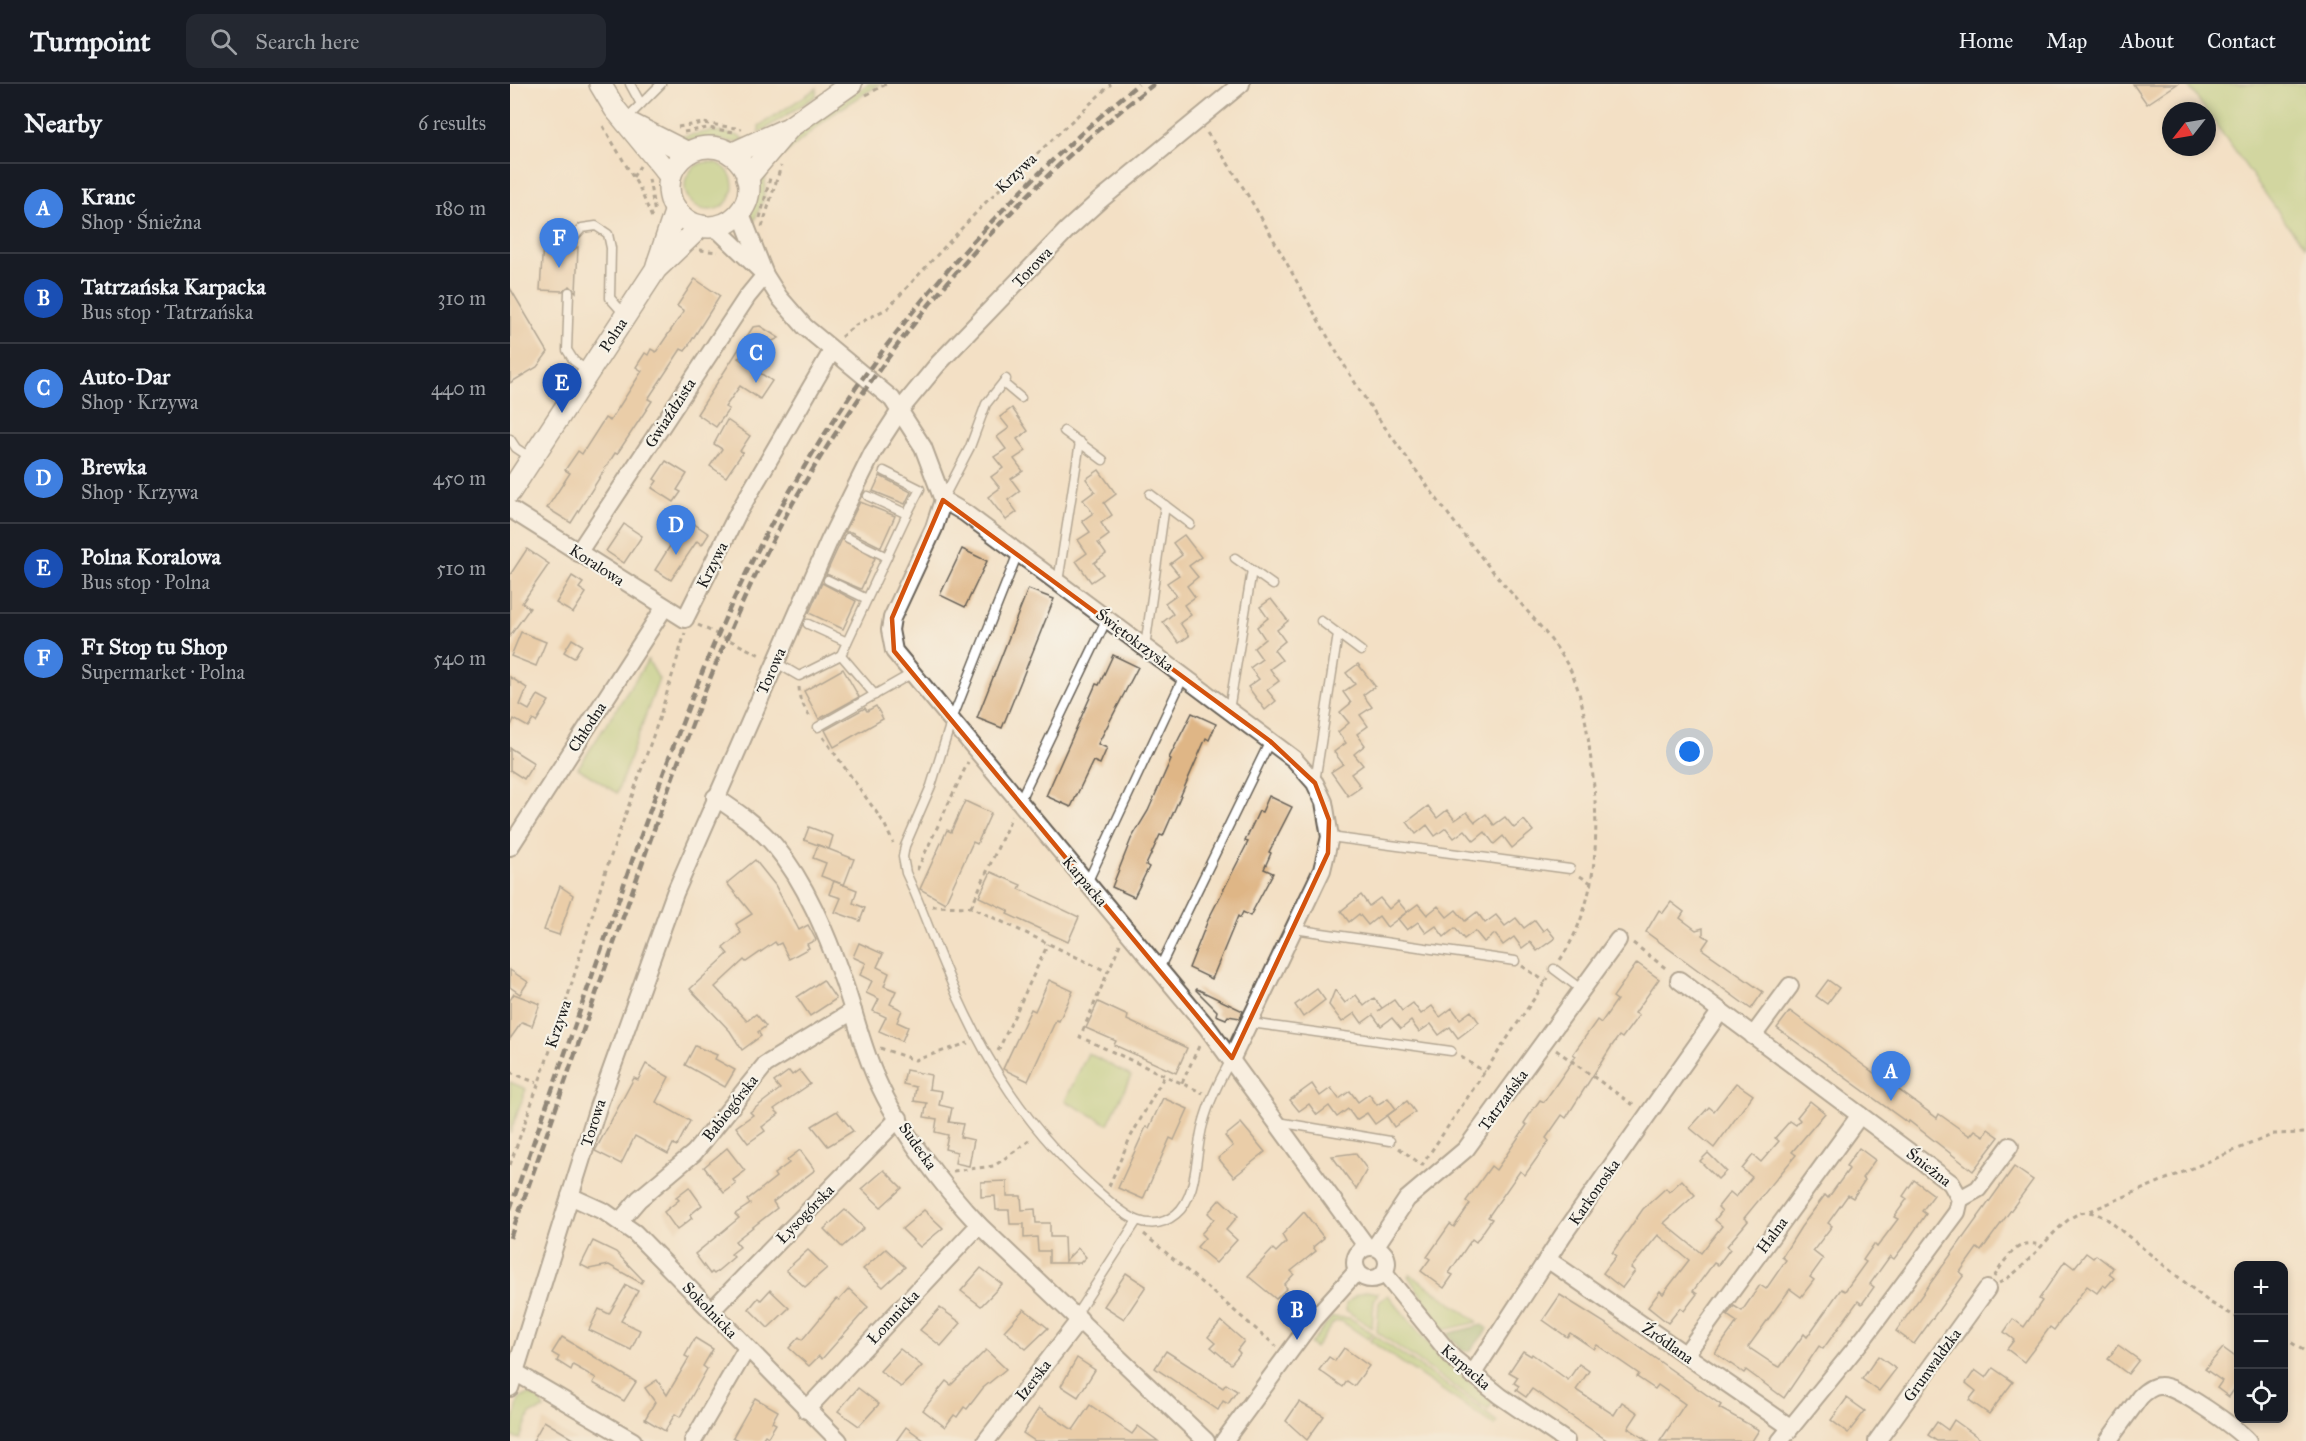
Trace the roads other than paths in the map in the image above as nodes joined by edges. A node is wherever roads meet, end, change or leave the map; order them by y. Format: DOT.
graph roads {
  1 [pos="600,84"];
  2 [pos="630,84"];
  3 [pos="661,84"];
  4 [pos="851,84"];
  5 [pos="1241,84"];
  6 [pos="641,104"];
  7 [pos="625,120"];
  8 [pos="665,142"];
  9 [pos="761,149"];
  10 [pos="688,153"];
  11 [pos="730,154"];
  12 [pos="670,176"];
  13 [pos="747,178"];
  14 [pos="676,209"];
  15 [pos="740,211"];
  16 [pos="708,226"];
  17 [pos="676,241"];
  18 [pos="742,241"];
  19 [pos="572,245"];
  20 [pos="765,275"];
  21 [pos="569,292"];
  22 [pos="625,315"];
  23 [pos="832,351"];
  24 [pos="589,372"];
  25 [pos="1020,398"];
  26 [pos="901,409"];
  27 [pos="1065,431"];
  28 [pos="510,439"];
  29 [pos="1080,442"];
  30 [pos="532,459"];
  31 [pos="1103,459"];
  32 [pos="884,471"];
  33 [pos="510,492"];
  34 [pos="1150,494"];
  35 [pos="868,496"];
  36 [pos="943,500"];
  37 [pos="1165,505"];
  38 [pos="510,509"];
  39 [pos="907,514"];
  40 [pos="1190,524"];
  41 [pos="848,538"];
  42 [pos="578,553"];
  43 [pos="1018,553"];
  44 [pos="887,556"];
  45 [pos="1235,558"];
  46 [pos="1252,570"];
  47 [pos="828,580"];
  48 [pos="1058,582"];
  49 [pos="1272,585"];
  50 [pos="867,599"];
  51 [pos="664,608"];
  52 [pos="685,619"];
  53 [pos="1107,619"];
  54 [pos="1321,621"];
  55 [pos="808,624"];
  56 [pos="1338,634"];
  57 [pos="847,642"];
  58 [pos="1145,647"];
  59 [pos="1361,651"];
  60 [pos="841,655"];
  61 [pos="775,662"];
  62 [pos="911,674"];
  63 [pos="1184,676"];
  64 [pos="875,694"];
  65 [pos="1229,710"];
  66 [pos="951,722"];
  67 [pos="818,727"];
  68 [pos="1270,741"];
  69 [pos="1315,783"];
  70 [pos="715,797"];
  71 [pos="1018,802"];
  72 [pos="1330,837"];
  73 [pos="510,847"];
  74 [pos="1570,869"];
  75 [pos="1087,883"];
  76 [pos="1294,929"];
  77 [pos="1618,940"];
  78 [pos="1515,961"];
  79 [pos="1159,969"];
  80 [pos="1554,969"];
  81 [pos="1678,980"];
  82 [pos="1790,986"];
  83 [pos="1582,990"];
  84 [pos="854,1011"];
  85 [pos="1720,1012"];
  86 [pos="1251,1023"];
  87 [pos="1753,1036"];
  88 [pos="1452,1051"];
  89 [pos="1232,1058"];
  90 [pos="1860,1115"];
  91 [pos="898,1118"];
  92 [pos="1278,1122"];
  93 [pos="1390,1141"];
  94 [pos="2010,1146"];
  95 [pos="570,1196"];
  96 [pos="1960,1199"];
  97 [pos="620,1221"];
  98 [pos="1135,1224"];
  99 [pos="979,1225"];
  100 [pos="1371,1247"];
  101 [pos="1547,1259"];
  102 [pos="1358,1271"];
  103 [pos="1384,1273"];
  104 [pos="1987,1289"];
  105 [pos="711,1311"];
  106 [pos="1078,1317"];
  107 [pos="747,1348"];
  108 [pos="1685,1355"];
  109 [pos="1472,1375"];
  110 [pos="513,1380"];
  111 [pos="806,1410"];
  112 [pos="1785,1434"];
  113 [pos="633,1441"];
  114 [pos="693,1441"];
  115 [pos="839,1441"];
  116 [pos="986,1441"];
  117 [pos="1206,1441"];
  118 [pos="1224,1441"];
  119 [pos="1566,1441"];
  120 [pos="1877,1441"];
  121 [pos="2108,1441"];
  122 [pos="2248,1441"];
  1 -- 7 [label="street"];
  2 -- 6 [label="lane"];
  3 -- 6 [label="lane"];
  4 -- 9 [label="street"];
  5 -- 26 [label="street, Torowa"];
  6 -- 7 [label="lane"];
  7 -- 8 [label="street"];
  8 -- 10 [label="street"];
  8 -- 12 [label="street"];
  9 -- 11 [label="street"];
  9 -- 13 [label="street"];
  10 -- 11 [label="street"];
  10 -- 12 [label="street"];
  11 -- 13 [label="street"];
  12 -- 14 [label="street"];
  13 -- 15 [label="street"];
  14 -- 16 [label="street"];
  14 -- 17 [label="street, Polna"];
  15 -- 16 [label="street"];
  15 -- 18 [label="street"];
  16 -- 17 [label="street, Polna"];
  16 -- 18 [label="street"];
  17 -- 22 [label="street, Polna"];
  18 -- 20 [label="street"];
  19 -- 22 [label="lane"];
  20 -- 23 [label="street"];
  20 -- 42 [label="street, Gwiaździsta"];
  21 -- 24 [label="lane"];
  22 -- 24 [label="street, Polna"];
  23 -- 26 [label="street"];
  23 -- 52 [label="street, Krzywa"];
  24 -- 30 [label="street, Polna"];
  25 -- 36 [label="lane"];
  26 -- 36 [label="street"];
  26 -- 61 [label="street, Torowa"];
  27 -- 29 [label="lane"];
  28 -- 30 [label="lane"];
  29 -- 31 [label="lane"];
  29 -- 48 [label="lane"];
  30 -- 33 [label="street, Polna"];
  32 -- 39 [label="lane"];
  34 -- 37 [label="lane"];
  35 -- 39 [label="lane"];
  36 -- 43 [label="street, Świętokrzyska"];
  36 -- 62 [label="street, Karpacka"];
  37 -- 40 [label="lane"];
  37 -- 58 [label="lane"];
  38 -- 42 [label="street, Koralowa"];
  39 -- 44 [label="lane"];
  41 -- 44 [label="lane"];
  42 -- 51 [label="street, Koralowa"];
  43 -- 48 [label="street, Świętokrzyska"];
  43 -- 66 [label="lane"];
  44 -- 50 [label="lane"];
  45 -- 46 [label="lane"];
  46 -- 49 [label="lane"];
  46 -- 65 [label="lane"];
  47 -- 50 [label="lane"];
  48 -- 53 [label="street, Świętokrzyska"];
  50 -- 57 [label="lane"];
  51 -- 52 [label="street, Koralowa"];
  51 -- 73 [label="street, Chłodna"];
  53 -- 58 [label="street, Świętokrzyska"];
  53 -- 71 [label="lane"];
  54 -- 56 [label="lane"];
  55 -- 57 [label="lane"];
  56 -- 59 [label="lane"];
  56 -- 69 [label="lane"];
  57 -- 60 [label="lane"];
  58 -- 63 [label="street, Świętokrzyska"];
  60 -- 61 [label="lane"];
  60 -- 64 [label="lane"];
  61 -- 70 [label="street, Torowa"];
  62 -- 64 [label="lane"];
  62 -- 66 [label="street, Karpacka"];
  63 -- 65 [label="street, Świętokrzyska"];
  63 -- 75 [label="lane"];
  64 -- 67 [label="lane"];
  65 -- 68 [label="street, Świętokrzyska"];
  66 -- 71 [label="street, Karpacka"];
  66 -- 98 [label="lane"];
  68 -- 69 [label="street, Świętokrzyska"];
  68 -- 79 [label="lane"];
  69 -- 72 [label="street, Świętokrzyska"];
  70 -- 84 [label="street, Sudecka"];
  70 -- 95 [label="street, Torowa"];
  71 -- 75 [label="street, Karpacka"];
  72 -- 74 [label="lane"];
  72 -- 76 [label="street, Świętokrzyska"];
  75 -- 79 [label="street, Karpacka"];
  76 -- 78 [label="lane"];
  76 -- 86 [label="street, Świętokrzyska"];
  77 -- 83 [label="street, Tatrzańska"];
  79 -- 89 [label="street, Karpacka"];
  80 -- 83 [label="lane"];
  81 -- 85 [label="street, Śnieżna"];
  82 -- 87 [label="street"];
  83 -- 100 [label="street, Tatrzańska"];
  84 -- 91 [label="street, Sudecka"];
  84 -- 97 [label="street, Babiogórska"];
  85 -- 87 [label="street, Śnieżna"];
  85 -- 101 [label="street, Karkonoska"];
  86 -- 88 [label="lane"];
  86 -- 89 [label="street, Świętokrzyska"];
  87 -- 90 [label="street, Śnieżna"];
  89 -- 92 [label="street, Karpacka"];
  89 -- 98 [label="lane"];
  90 -- 96 [label="street, Śnieżna"];
  90 -- 108 [label="street, Halna"];
  91 -- 99 [label="street, Sudecka"];
  91 -- 105 [label="street, Łysogórska"];
  92 -- 93 [label="lane"];
  92 -- 100 [label="street, Karpacka"];
  94 -- 96 [label="street"];
  95 -- 97 [label="street, Sokolnicka"];
  95 -- 110 [label="street, Torowa"];
  96 -- 112 [label="street, Śnieżna"];
  97 -- 105 [label="street, Sokolnicka"];
  98 -- 106 [label="lane"];
  99 -- 106 [label="street, Sudecka"];
  99 -- 111 [label="street, Łomnicka"];
  100 -- 102 [label="street"];
  100 -- 103 [label="street"];
  101 -- 108 [label="street, Źródlana"];
  101 -- 109 [label="street, Karkonoska"];
  102 -- 103 [label="street"];
  102 -- 118 [label="street"];
  103 -- 109 [label="street, Karpacka"];
  104 -- 120 [label="street, Grunwaldzka"];
  105 -- 107 [label="street, Sokolnicka"];
  106 -- 116 [label="street, Izerska"];
  106 -- 117 [label="street, Sudecka"];
  107 -- 111 [label="street, Sokolnicka"];
  107 -- 114 [label="street"];
  108 -- 112 [label="street, Źródlana"];
  109 -- 119 [label="street, Karpacka"];
  110 -- 113 [label="street"];
  111 -- 115 [label="street, Sokolnicka"];
  121 -- 122 [label="street"];
}
